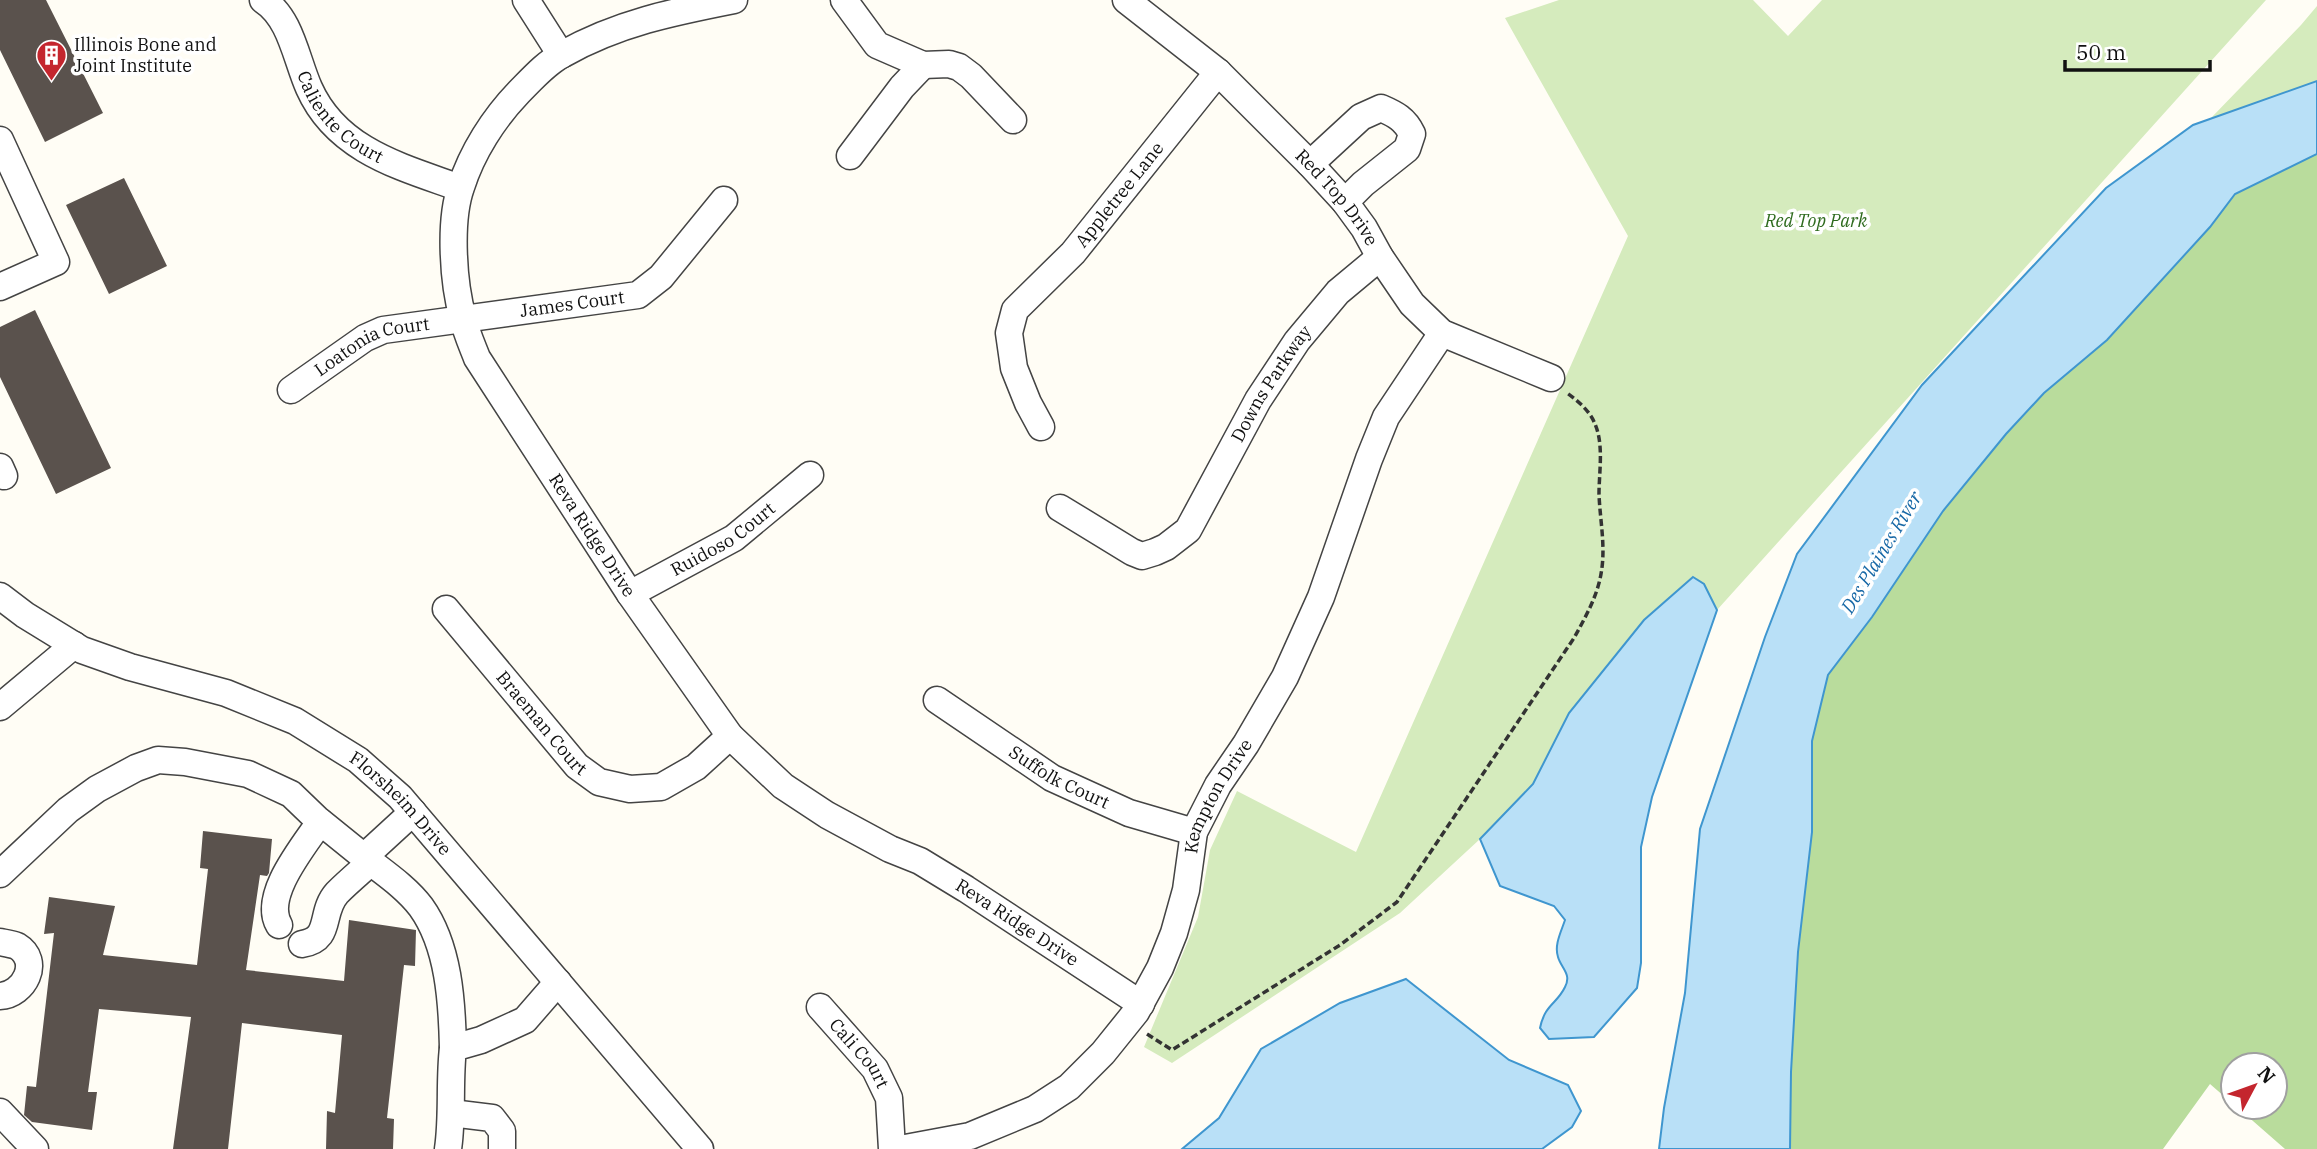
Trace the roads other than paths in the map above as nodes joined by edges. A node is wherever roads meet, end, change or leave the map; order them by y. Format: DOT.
graph roads {
  1 [pos="262,0"];
  2 [pos="526,0"];
  3 [pos="734,0"];
  4 [pos="844,0"];
  5 [pos="1143,5"];
  6 [pos="561,55"];
  7 [pos="923,65"];
  8 [pos="1218,72"];
  9 [pos="1013,120"];
  10 [pos="0,140"];
  11 [pos="850,156"];
  12 [pos="1310,164"];
  13 [pos="460,188"];
  14 [pos="724,200"];
  15 [pos="1345,202"];
  16 [pos="1380,257"];
  17 [pos="0,287"];
  18 [pos="463,318"];
  19 [pos="1443,333"];
  20 [pos="1551,378"];
  21 [pos="291,390"];
  22 [pos="1041,427"];
  23 [pos="0,467"];
  24 [pos="0,474"];
  25 [pos="810,475"];
  26 [pos="1060,508"];
  27 [pos="630,594"];
  28 [pos="0,596"];
  29 [pos="446,609"];
  30 [pos="74,645"];
  31 [pos="937,700"];
  32 [pos="0,707"];
  33 [pos="730,736"];
  34 [pos="413,811"];
  35 [pos="320,822"];
  36 [pos="1194,832"];
  37 [pos="368,860"];
  38 [pos="0,874"];
  39 [pos="279,925"];
  40 [pos="0,942"];
  41 [pos="302,944"];
  42 [pos="558,982"];
  43 [pos="0,996"];
  44 [pos="820,1007"];
  45 [pos="1140,1016"];
  46 [pos="453,1048"];
  47 [pos="0,1112"];
  48 [pos="451,1113"];
  49 [pos="35,1149"];
  50 [pos="448,1149"];
  51 [pos="502,1149"];
  52 [pos="700,1149"];
  53 [pos="892,1149"];
  54 [pos="900,1149"];
  1 -- 13 [label="street, Caliente Court"];
  2 -- 6 [label="street"];
  3 -- 6 [label="street, Reva Ridge Drive"];
  4 -- 7 [label="street"];
  5 -- 8 [label="street, Red Top Drive"];
  6 -- 13 [label="street, Reva Ridge Drive"];
  7 -- 9 [label="street"];
  7 -- 11 [label="street"];
  8 -- 12 [label="street, Red Top Drive"];
  8 -- 22 [label="street, Appletree Lane"];
  10 -- 17 [label="street"];
  12 -- 15 [label="street, Red Top Drive"];
  12 -- 15 [label="street"];
  13 -- 18 [label="street, Reva Ridge Drive"];
  14 -- 18 [label="street, James Court"];
  15 -- 16 [label="street, Red Top Drive"];
  16 -- 19 [label="street, Red Top Drive"];
  16 -- 26 [label="street, Downs Parkway"];
  18 -- 21 [label="street, Loatonia Court"];
  18 -- 27 [label="street, Reva Ridge Drive"];
  19 -- 20 [label="street, Red Top Drive"];
  19 -- 36 [label="street, Kempton Drive"];
  23 -- 24 [label="street"];
  25 -- 27 [label="street, Ruidoso Court"];
  27 -- 33 [label="street, Reva Ridge Drive"];
  28 -- 30 [label="street, Florsheim Drive"];
  29 -- 33 [label="street, Braeman Court"];
  30 -- 32 [label="street"];
  30 -- 34 [label="street, Florsheim Drive"];
  31 -- 36 [label="street, Suffolk Court"];
  33 -- 45 [label="street, Reva Ridge Drive"];
  34 -- 37 [label="street"];
  34 -- 42 [label="street, Florsheim Drive"];
  35 -- 37 [label="street"];
  35 -- 38 [label="street"];
  35 -- 39 [label="street"];
  36 -- 45 [label="street, Kempton Drive"];
  37 -- 41 [label="street"];
  37 -- 46 [label="street"];
  40 -- 43 [label="street"];
  42 -- 46 [label="street"];
  42 -- 52 [label="street, Florsheim Drive"];
  44 -- 53 [label="street, Cali Court"];
  45 -- 54 [label="street, Kempton Drive"];
  46 -- 48 [label="street"];
  47 -- 49 [label="street"];
  48 -- 50 [label="street"];
  48 -- 51 [label="street"];
}
